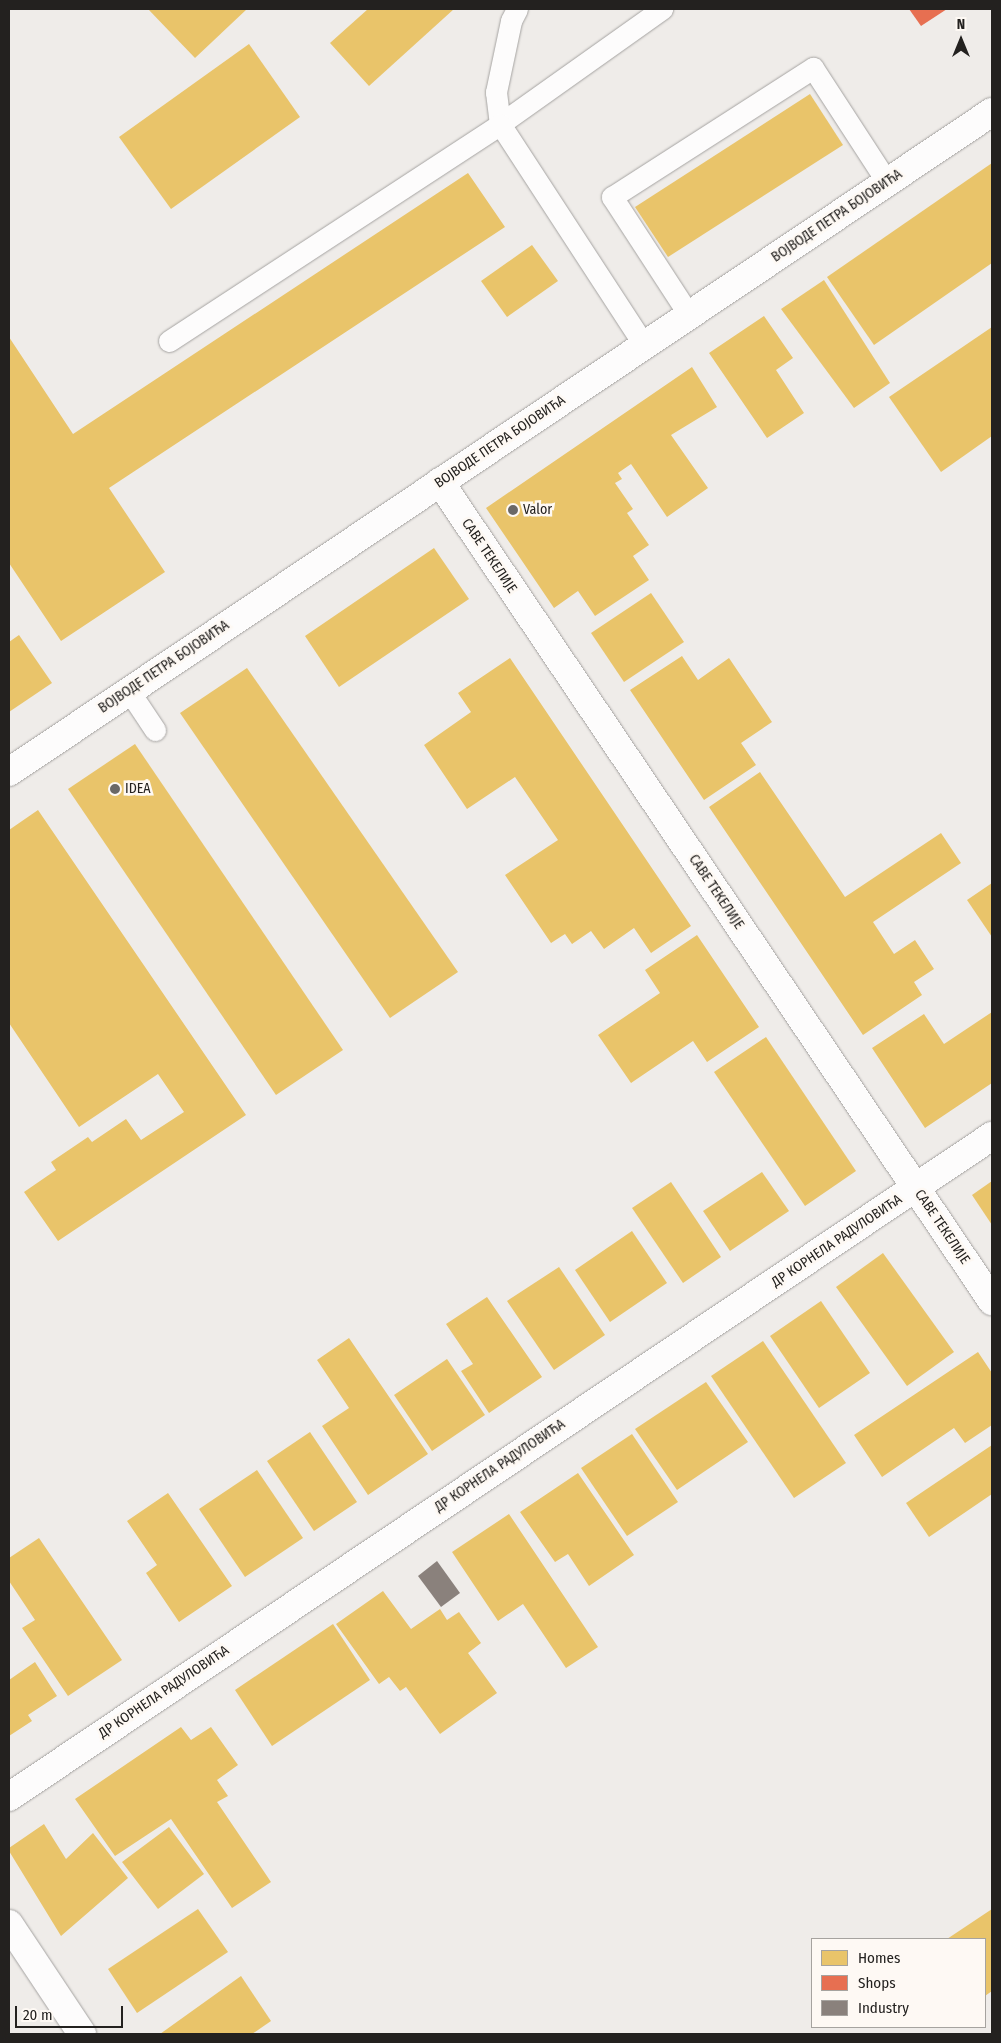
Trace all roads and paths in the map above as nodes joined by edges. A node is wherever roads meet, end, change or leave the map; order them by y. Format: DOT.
graph roads {
  1 [pos="517,9"];
  2 [pos="662,9"];
  3 [pos="992,112"];
  4 [pos="500,124"];
  5 [pos="887,182"];
  6 [pos="689,315"];
  7 [pos="169,341"];
  8 [pos="644,345"];
  9 [pos="440,482"];
  10 [pos="129,691"];
  11 [pos="155,730"];
  12 [pos="9,772"];
  13 [pos="992,1136"];
  14 [pos="916,1188"];
  15 [pos="992,1301"];
  16 [pos="9,1797"];
  17 [pos="9,1924"];
  18 [pos="82,2034"];
  1 -- 4 [label="lane"];
  2 -- 4 [label="lane"];
  3 -- 5 [label="street, ВОЈВОДЕ ПЕТРА БОЈОВИЋА"];
  4 -- 7 [label="lane"];
  4 -- 8 [label="lane"];
  5 -- 6 [label="street, ВОЈВОДЕ ПЕТРА БОЈОВИЋА"];
  5 -- 6 [label="lane"];
  6 -- 8 [label="street, ВОЈВОДЕ ПЕТРА БОЈОВИЋА"];
  8 -- 9 [label="street, ВОЈВОДЕ ПЕТРА БОЈОВИЋА"];
  9 -- 10 [label="street, ВОЈВОДЕ ПЕТРА БОЈОВИЋА"];
  9 -- 14 [label="street, САВЕ ТЕКЕЛИЈЕ"];
  10 -- 11 [label="lane"];
  10 -- 12 [label="street, ВОЈВОДЕ ПЕТРА БОЈОВИЋА"];
  13 -- 14 [label="street, ДР КОРНЕЛА РАДУЛОВИЋА"];
  14 -- 15 [label="street, САВЕ ТЕКЕЛИЈЕ"];
  14 -- 16 [label="street, ДР КОРНЕЛА РАДУЛОВИЋА"];
  17 -- 18 [label="street"];
}
